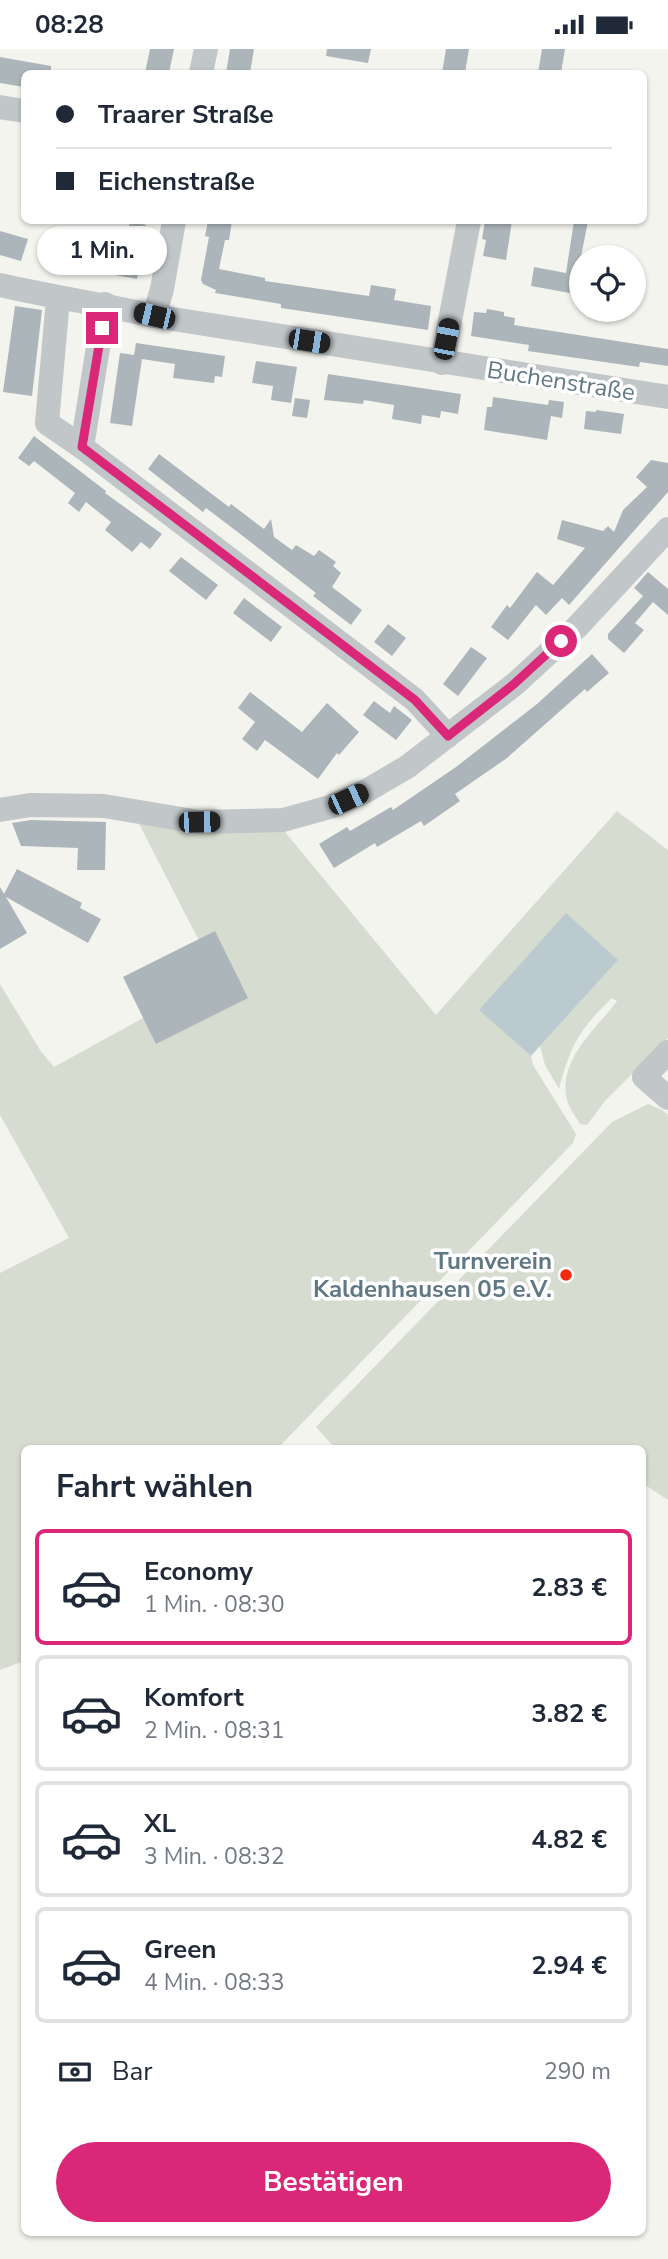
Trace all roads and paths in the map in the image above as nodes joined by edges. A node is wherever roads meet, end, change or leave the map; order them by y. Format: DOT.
graph roads {
  1 [pos="206,49"];
  2 [pos="202,70"];
  3 [pos="0,107"];
  4 [pos="21,110"];
  5 [pos="173,224"];
  6 [pos="468,224"];
  7 [pos="0,285"];
  8 [pos="58,299"];
  9 [pos="106,305"];
  10 [pos="154,316"];
  11 [pos="442,363"];
  12 [pos="668,397"];
  13 [pos="82,447"];
  14 [pos="668,529"];
  15 [pos="448,736"];
  16 [pos="0,810"];
  17 [pos="668,1052"];
  18 [pos="668,1098"];
  1 -- 2 [label="street"];
  3 -- 4 [label="street"];
  5 -- 10 [label="street"];
  6 -- 11 [label="street"];
  7 -- 8 [label="street, Buchenstraße"];
  8 -- 9 [label="street, Buchenstraße"];
  8 -- 13 [label="street"];
  9 -- 10 [label="street, Buchenstraße"];
  9 -- 13 [label="street"];
  10 -- 11 [label="street, Buchenstraße"];
  11 -- 12 [label="street, Buchenstraße"];
  13 -- 15 [label="street"];
  14 -- 15 [label="street"];
  15 -- 16 [label="street"];
  17 -- 18 [label="street"];
}
